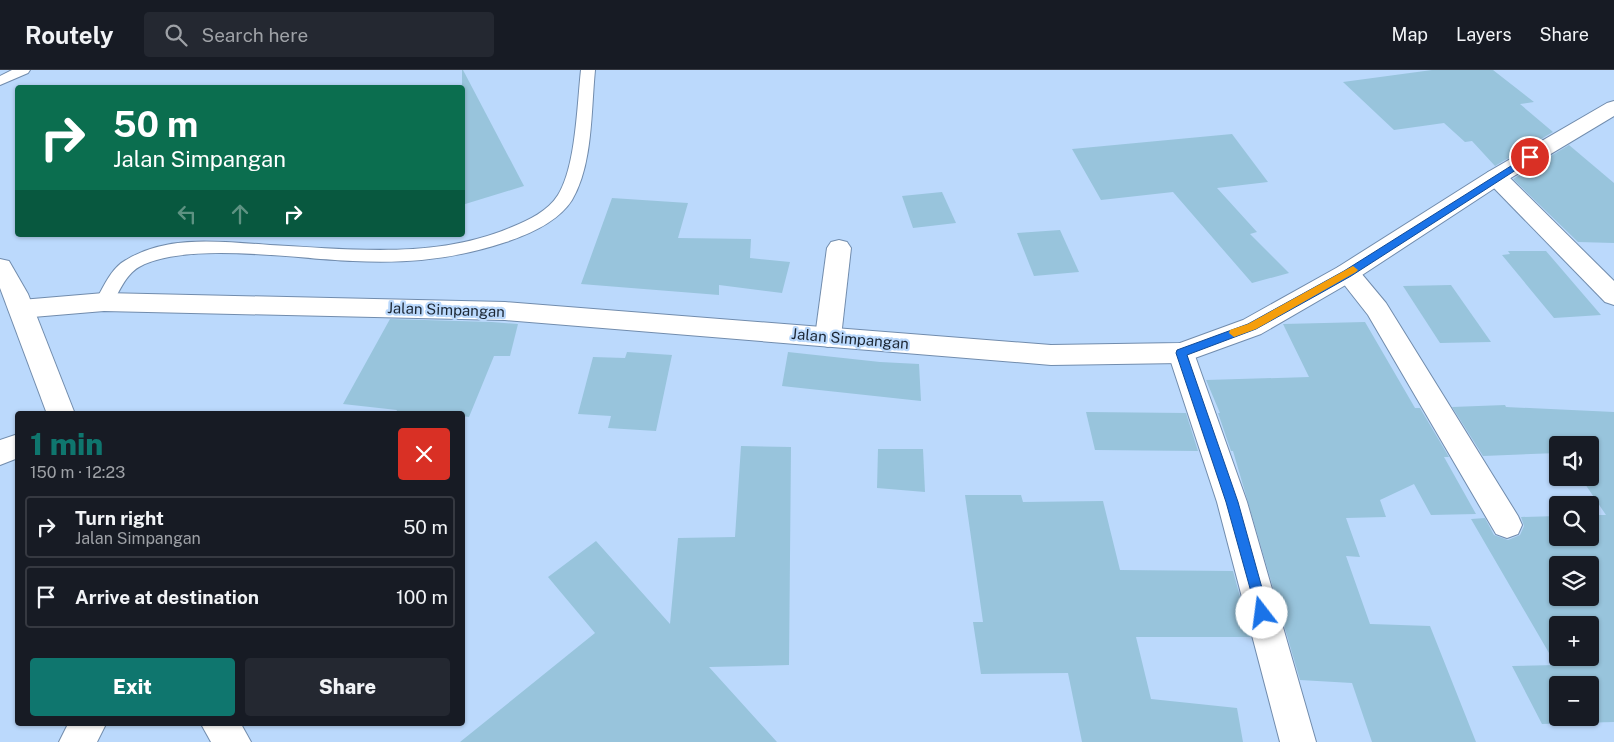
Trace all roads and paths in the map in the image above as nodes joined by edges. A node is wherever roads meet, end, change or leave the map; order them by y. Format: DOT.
graph roads {
  1 [pos="23,70"];
  2 [pos="588,70"];
  3 [pos="0,81"];
  4 [pos="1614,107"];
  5 [pos="1496,177"];
  6 [pos="839,248"];
  7 [pos="0,267"];
  8 [pos="1347,273"];
  9 [pos="1614,296"];
  10 [pos="12,301"];
  11 [pos="104,302"];
  12 [pos="828,337"];
  13 [pos="1181,353"];
  14 [pos="60,411"];
  15 [pos="15,446"];
  16 [pos="0,453"];
  17 [pos="1507,525"];
  18 [pos="87,726"];
  19 [pos="220,726"];
  20 [pos="77,742"];
  21 [pos="232,742"];
  22 [pos="1298,742"];
  1 -- 3 [label="lane"];
  2 -- 11 [label="lane"];
  4 -- 5 [label="street, Jalan Simpangan"];
  5 -- 8 [label="street, Jalan Simpangan"];
  5 -- 9 [label="street"];
  6 -- 12 [label="street"];
  7 -- 10 [label="street"];
  8 -- 13 [label="street, Jalan Simpangan"];
  8 -- 17 [label="street"];
  10 -- 11 [label="street, Jalan Simpangan"];
  10 -- 14 [label="street"];
  11 -- 12 [label="street, Jalan Simpangan"];
  12 -- 13 [label="street, Jalan Simpangan"];
  13 -- 22 [label="street"];
  15 -- 16 [label="street"];
  18 -- 20 [label="street"];
  19 -- 21 [label="street"];
}
